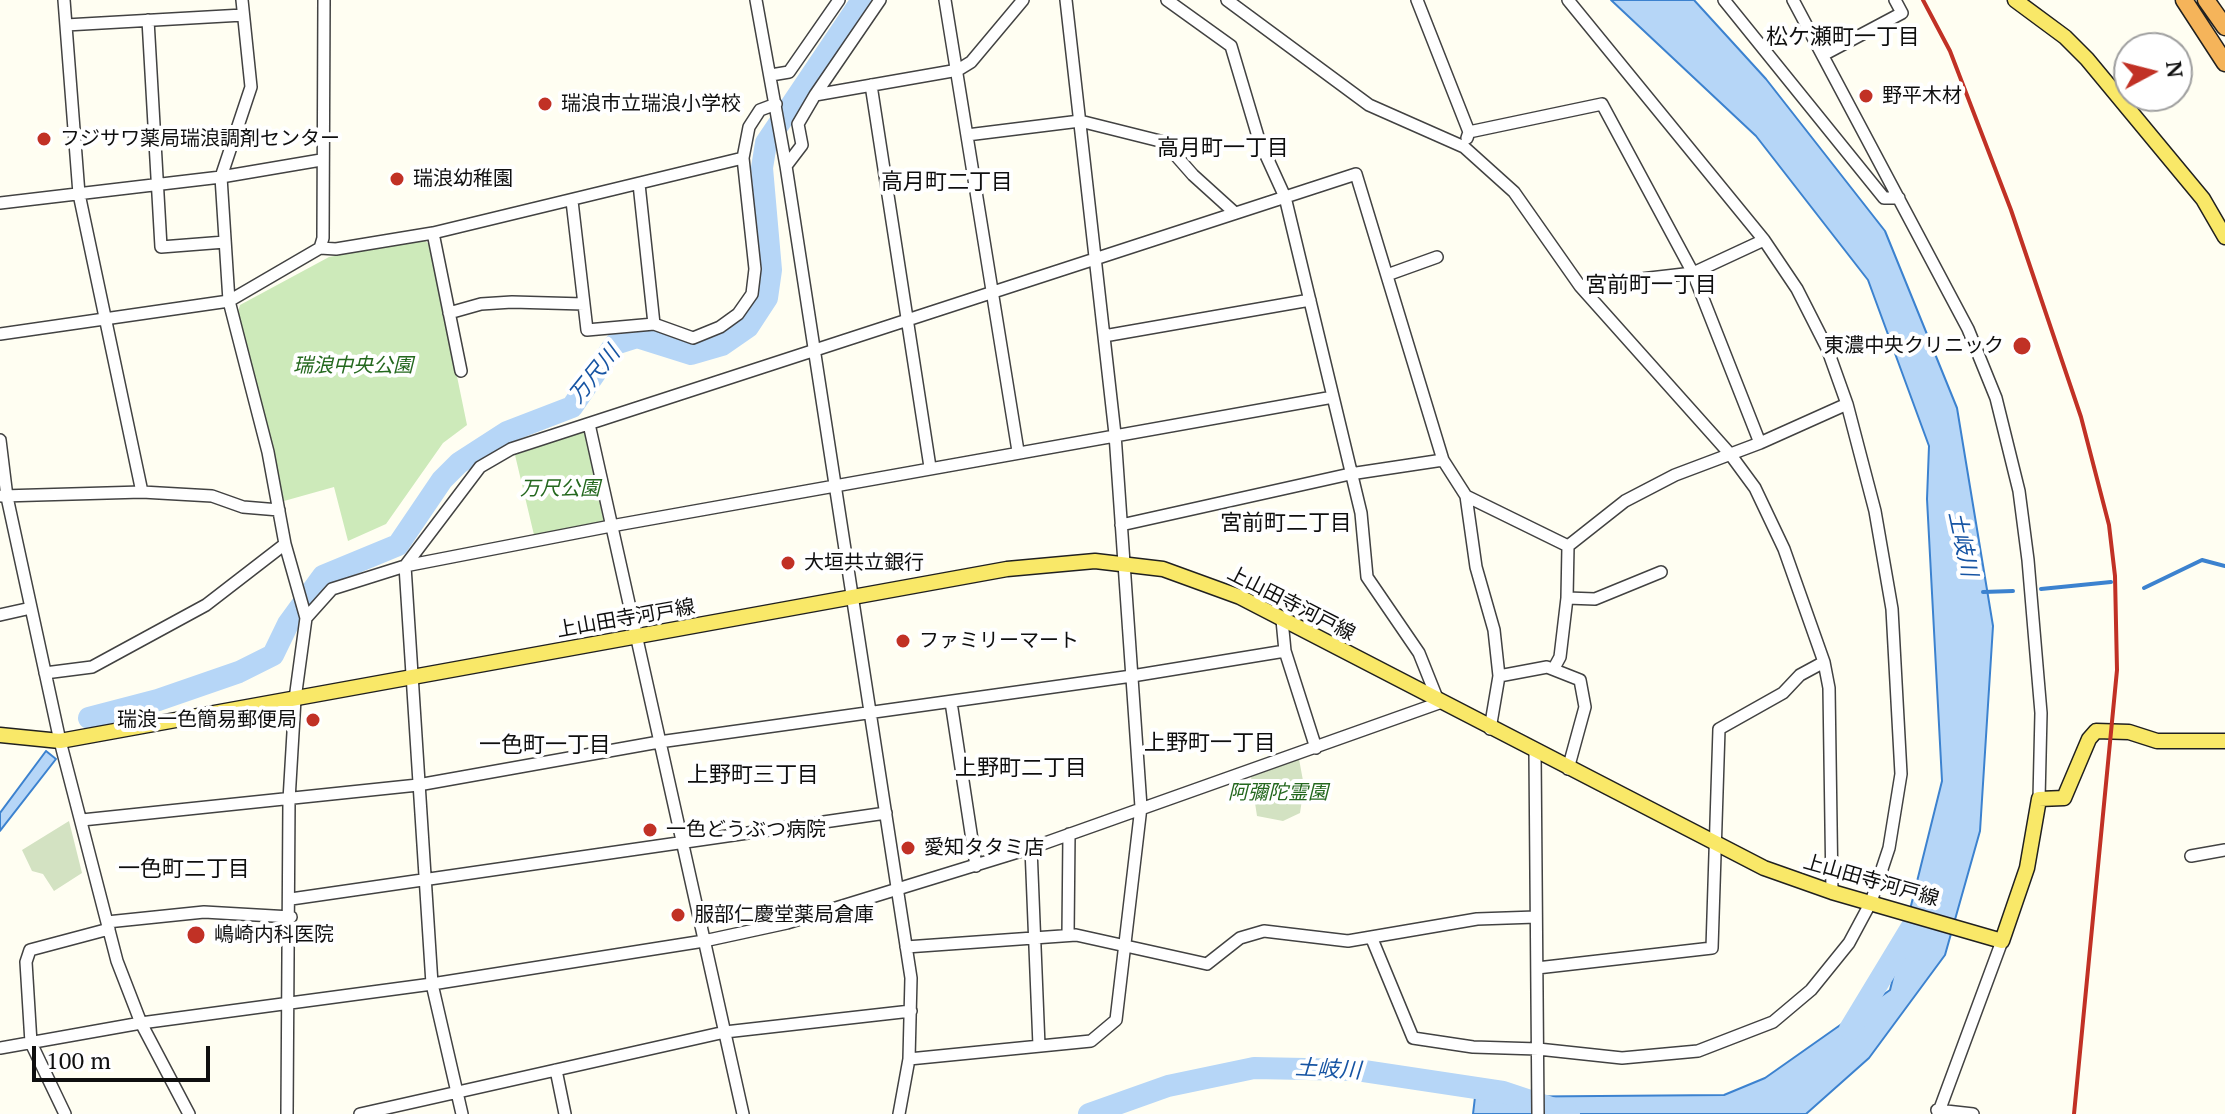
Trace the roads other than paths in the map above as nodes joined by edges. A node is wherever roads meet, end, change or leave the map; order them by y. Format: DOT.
graph roads {
  1 [pos="64,0"];
  2 [pos="242,0"];
  3 [pos="324,0"];
  4 [pos="756,0"];
  5 [pos="839,0"];
  6 [pos="880,0"];
  7 [pos="945,0"];
  8 [pos="1023,0"];
  9 [pos="1066,0"];
  10 [pos="1167,0"];
  11 [pos="1227,0"];
  12 [pos="1417,0"];
  13 [pos="1568,0"];
  14 [pos="1724,0"];
  15 [pos="1793,0"];
  16 [pos="1895,0"];
  17 [pos="2015,0"];
  18 [pos="2184,0"];
  19 [pos="2206,0"];
  20 [pos="243,15"];
  21 [pos="148,20"];
  22 [pos="66,25"];
  23 [pos="2225,27"];
  24 [pos="1823,55"];
  25 [pos="2225,63"];
  26 [pos="958,70"];
  27 [pos="771,75"];
  28 [pos="871,85"];
  29 [pos="815,95"];
  30 [pos="776,104"];
  31 [pos="1080,121"];
  32 [pos="1469,132"];
  33 [pos="967,135"];
  34 [pos="1464,147"];
  35 [pos="743,158"];
  36 [pos="321,160"];
  37 [pos="786,166"];
  38 [pos="221,177"];
  39 [pos="157,184"];
  40 [pos="639,184"];
  41 [pos="79,194"];
  42 [pos="1285,197"];
  43 [pos="1899,198"];
  44 [pos="572,201"];
  45 [pos="0,203"];
  46 [pos="1235,213"];
  47 [pos="433,233"];
  48 [pos="2225,237"];
  49 [pos="1764,240"];
  50 [pos="225,242"];
  51 [pos="320,248"];
  52 [pos="1095,257"];
  53 [pos="1437,257"];
  54 [pos="1693,273"];
  55 [pos="1387,275"];
  56 [pos="1580,286"];
  57 [pos="990,290"];
  58 [pos="1310,300"];
  59 [pos="229,301"];
  60 [pos="584,304"];
  61 [pos="449,313"];
  62 [pos="906,318"];
  63 [pos="107,320"];
  64 [pos="654,324"];
  65 [pos="0,334"];
  66 [pos="1104,336"];
  67 [pos="813,349"];
  68 [pos="461,371"];
  69 [pos="1333,397"];
  70 [pos="1847,404"];
  71 [pos="589,424"];
  72 [pos="1115,434"];
  73 [pos="0,440"];
  74 [pos="1760,443"];
  75 [pos="1018,451"];
  76 [pos="1730,454"];
  77 [pos="1443,460"];
  78 [pos="930,467"];
  79 [pos="1350,474"];
  80 [pos="833,484"];
  81 [pos="142,492"];
  82 [pos="4,496"];
  83 [pos="1466,496"];
  84 [pos="279,510"];
  85 [pos="1121,525"];
  86 [pos="611,526"];
  87 [pos="285,544"];
  88 [pos="1568,546"];
  89 [pos="1124,564"];
  90 [pos="405,566"];
  91 [pos="1661,572"];
  92 [pos="1567,598"];
  93 [pos="851,599"];
  94 [pos="31,608"];
  95 [pos="0,615"];
  96 [pos="306,618"];
  97 [pos="1282,620"];
  98 [pos="635,638"];
  99 [pos="1285,651"];
  100 [pos="1824,662"];
  101 [pos="1554,668"];
  102 [pos="45,673"];
  103 [pos="1132,676"];
  104 [pos="1499,676"];
  105 [pos="410,678"];
  106 [pos="295,699"];
  107 [pos="951,702"];
  108 [pos="1439,703"];
  109 [pos="870,714"];
  110 [pos="1490,729"];
  111 [pos="0,735"];
  112 [pos="60,741"];
  113 [pos="2225,741"];
  114 [pos="659,742"];
  115 [pos="1316,748"];
  116 [pos="1535,752"];
  117 [pos="1568,769"];
  118 [pos="418,785"];
  119 [pos="2039,799"];
  120 [pos="289,800"];
  121 [pos="1141,807"];
  122 [pos="886,813"];
  123 [pos="82,820"];
  124 [pos="1069,834"];
  125 [pos="1714,843"];
  126 [pos="682,844"];
  127 [pos="1031,848"];
  128 [pos="2225,850"];
  129 [pos="2191,856"];
  130 [pos="976,866"];
  131 [pos="425,881"];
  132 [pos="896,892"];
  133 [pos="1832,892"];
  134 [pos="291,899"];
  135 [pos="1874,902"];
  136 [pos="291,917"];
  137 [pos="1536,917"];
  138 [pos="108,926"];
  139 [pos="1068,935"];
  140 [pos="1035,936"];
  141 [pos="1372,939"];
  142 [pos="704,941"];
  143 [pos="2002,941"];
  144 [pos="1126,945"];
  145 [pos="906,947"];
  146 [pos="1537,968"];
  147 [pos="432,984"];
  148 [pos="289,1004"];
  149 [pos="911,1011"];
  150 [pos="141,1023"];
  151 [pos="725,1032"];
  152 [pos="31,1043"];
  153 [pos="1039,1046"];
  154 [pos="0,1048"];
  155 [pos="1538,1054"];
  156 [pos="909,1059"];
  157 [pos="556,1070"];
  158 [pos="457,1093"];
  159 [pos="1938,1112"];
  160 [pos="65,1114"];
  161 [pos="189,1114"];
  162 [pos="287,1114"];
  163 [pos="360,1114"];
  164 [pos="462,1114"];
  165 [pos="565,1114"];
  166 [pos="743,1114"];
  167 [pos="899,1114"];
  168 [pos="1538,1114"];
  169 [pos="1973,1114"];
  1 -- 22 [label="street"];
  2 -- 20 [label="street"];
  3 -- 36 [label="street"];
  4 -- 27 [label="street"];
  5 -- 27 [label="street"];
  6 -- 29 [label="street"];
  7 -- 26 [label="street"];
  8 -- 26 [label="street"];
  9 -- 31 [label="street"];
  10 -- 42 [label="street"];
  11 -- 34 [label="street"];
  12 -- 32 [label="street"];
  13 -- 49 [label="street"];
  14 -- 43 [label="street"];
  15 -- 24 [label="street"];
  16 -- 24 [label="street"];
  17 -- 48 [label="main road"];
  18 -- 25 [label="highway"];
  19 -- 23 [label="highway"];
  20 -- 21 [label="street"];
  20 -- 38 [label="street"];
  21 -- 22 [label="street"];
  21 -- 39 [label="street"];
  22 -- 41 [label="street"];
  24 -- 43 [label="street"];
  26 -- 28 [label="street"];
  26 -- 33 [label="street"];
  27 -- 30 [label="street"];
  28 -- 29 [label="street"];
  28 -- 62 [label="street"];
  29 -- 37 [label="street"];
  30 -- 35 [label="street"];
  30 -- 37 [label="street"];
  31 -- 33 [label="street"];
  31 -- 46 [label="street"];
  31 -- 52 [label="street"];
  32 -- 34 [label="street"];
  32 -- 54 [label="street"];
  33 -- 57 [label="street"];
  34 -- 56 [label="street"];
  35 -- 40 [label="street"];
  35 -- 64 [label="street"];
  36 -- 38 [label="street"];
  36 -- 51 [label="street"];
  37 -- 67 [label="street"];
  38 -- 39 [label="street"];
  38 -- 50 [label="street"];
  39 -- 41 [label="street"];
  39 -- 50 [label="street"];
  40 -- 44 [label="street"];
  40 -- 64 [label="street"];
  41 -- 45 [label="street"];
  41 -- 63 [label="street"];
  42 -- 46 [label="street"];
  42 -- 55 [label="street"];
  42 -- 58 [label="street"];
  43 -- 119 [label="street"];
  44 -- 47 [label="street"];
  44 -- 60 [label="street"];
  46 -- 52 [label="street"];
  47 -- 51 [label="street"];
  47 -- 61 [label="street"];
  49 -- 54 [label="street"];
  49 -- 70 [label="street"];
  50 -- 59 [label="street"];
  51 -- 59 [label="street"];
  52 -- 57 [label="street"];
  52 -- 66 [label="street"];
  53 -- 55 [label="street"];
  54 -- 56 [label="street"];
  54 -- 74 [label="street"];
  55 -- 77 [label="street"];
  56 -- 76 [label="street"];
  57 -- 62 [label="street"];
  57 -- 75 [label="street"];
  58 -- 66 [label="street"];
  58 -- 69 [label="street"];
  59 -- 63 [label="street"];
  59 -- 84 [label="street"];
  60 -- 61 [label="street"];
  60 -- 64 [label="street"];
  61 -- 68 [label="street"];
  62 -- 67 [label="street"];
  62 -- 78 [label="street"];
  63 -- 65 [label="street"];
  63 -- 81 [label="street"];
  66 -- 72 [label="street"];
  67 -- 71 [label="street"];
  67 -- 80 [label="street"];
  69 -- 72 [label="street"];
  69 -- 79 [label="street"];
  70 -- 74 [label="street"];
  70 -- 135 [label="street"];
  71 -- 86 [label="street"];
  71 -- 90 [label="street"];
  72 -- 75 [label="street"];
  72 -- 85 [label="street"];
  73 -- 82 [label="street"];
  74 -- 76 [label="street"];
  75 -- 78 [label="street"];
  76 -- 88 [label="street"];
  76 -- 100 [label="street"];
  77 -- 79 [label="street"];
  77 -- 83 [label="street"];
  78 -- 80 [label="street"];
  79 -- 85 [label="street"];
  79 -- 108 [label="street"];
  80 -- 86 [label="street"];
  80 -- 93 [label="street"];
  81 -- 82 [label="street"];
  81 -- 84 [label="street"];
  82 -- 94 [label="street"];
  83 -- 88 [label="street"];
  83 -- 104 [label="street"];
  84 -- 87 [label="street"];
  85 -- 89 [label="street"];
  86 -- 90 [label="street"];
  86 -- 98 [label="street"];
  87 -- 96 [label="street"];
  87 -- 102 [label="street"];
  88 -- 92 [label="street"];
  89 -- 93 [label="main road, 上山田寺河戸線"];
  89 -- 97 [label="main road, 上山田寺河戸線"];
  89 -- 103 [label="street"];
  90 -- 96 [label="street"];
  90 -- 105 [label="street"];
  91 -- 92 [label="street"];
  92 -- 101 [label="street"];
  93 -- 98 [label="main road, 上山田寺河戸線"];
  93 -- 109 [label="street"];
  94 -- 95 [label="street"];
  94 -- 102 [label="street"];
  96 -- 106 [label="street"];
  97 -- 99 [label="street"];
  97 -- 108 [label="main road, 上山田寺河戸線"];
  98 -- 105 [label="main road, 上山田寺河戸線"];
  98 -- 114 [label="street"];
  99 -- 103 [label="street"];
  99 -- 115 [label="street"];
  100 -- 125 [label="street"];
  100 -- 133 [label="street"];
  101 -- 104 [label="street"];
  101 -- 117 [label="street"];
  102 -- 112 [label="street"];
  103 -- 107 [label="street"];
  103 -- 121 [label="street"];
  104 -- 110 [label="street"];
  105 -- 106 [label="main road, 上山田寺河戸線"];
  105 -- 118 [label="street"];
  106 -- 112 [label="main road, 上山田寺河戸線"];
  106 -- 120 [label="street"];
  107 -- 109 [label="street"];
  107 -- 130 [label="street"];
  108 -- 110 [label="main road, 上山田寺河戸線"];
  108 -- 115 [label="street"];
  109 -- 114 [label="street"];
  109 -- 122 [label="street"];
  110 -- 116 [label="main road, 上山田寺河戸線"];
  111 -- 112 [label="main road, 上山田寺河戸線"];
  112 -- 123 [label="street"];
  113 -- 119 [label="main road"];
  114 -- 118 [label="street"];
  114 -- 126 [label="street"];
  115 -- 121 [label="street"];
  116 -- 117 [label="main road, 上山田寺河戸線"];
  116 -- 137 [label="street"];
  117 -- 125 [label="main road, 上山田寺河戸線"];
  118 -- 120 [label="street"];
  118 -- 131 [label="street"];
  119 -- 143 [label="main road"];
  120 -- 123 [label="street"];
  120 -- 134 [label="street"];
  121 -- 124 [label="street"];
  121 -- 144 [label="street"];
  122 -- 126 [label="street"];
  122 -- 132 [label="street"];
  123 -- 138 [label="street"];
  124 -- 127 [label="street"];
  124 -- 139 [label="street"];
  125 -- 133 [label="main road, 上山田寺河戸線"];
  125 -- 146 [label="street"];
  126 -- 131 [label="street"];
  126 -- 142 [label="street"];
  127 -- 130 [label="street"];
  127 -- 140 [label="street"];
  128 -- 129 [label="street"];
  130 -- 132 [label="street"];
  131 -- 134 [label="street"];
  131 -- 147 [label="street"];
  132 -- 142 [label="street"];
  132 -- 145 [label="street"];
  133 -- 135 [label="main road, 上山田寺河戸線"];
  134 -- 136 [label="street"];
  135 -- 143 [label="main road, 上山田寺河戸線"];
  135 -- 155 [label="street"];
  136 -- 138 [label="street"];
  136 -- 148 [label="street"];
  137 -- 141 [label="street"];
  137 -- 146 [label="street"];
  138 -- 150 [label="street"];
  138 -- 152 [label="street"];
  139 -- 140 [label="street"];
  139 -- 144 [label="street"];
  140 -- 145 [label="street"];
  140 -- 153 [label="street"];
  141 -- 144 [label="street"];
  141 -- 155 [label="street"];
  142 -- 147 [label="street"];
  142 -- 151 [label="street"];
  143 -- 159 [label="street"];
  144 -- 153 [label="street"];
  145 -- 149 [label="street"];
  146 -- 155 [label="street"];
  147 -- 148 [label="street"];
  147 -- 158 [label="street"];
  148 -- 150 [label="street"];
  148 -- 162 [label="street"];
  149 -- 151 [label="street"];
  149 -- 156 [label="street"];
  150 -- 152 [label="street"];
  150 -- 161 [label="street"];
  151 -- 157 [label="street"];
  151 -- 166 [label="street"];
  152 -- 154 [label="street"];
  152 -- 160 [label="street"];
  153 -- 156 [label="street"];
  155 -- 168 [label="street"];
  156 -- 167 [label="street"];
  157 -- 158 [label="street"];
  157 -- 165 [label="street"];
  158 -- 163 [label="street"];
  158 -- 164 [label="street"];
  159 -- 169 [label="street"];
}
